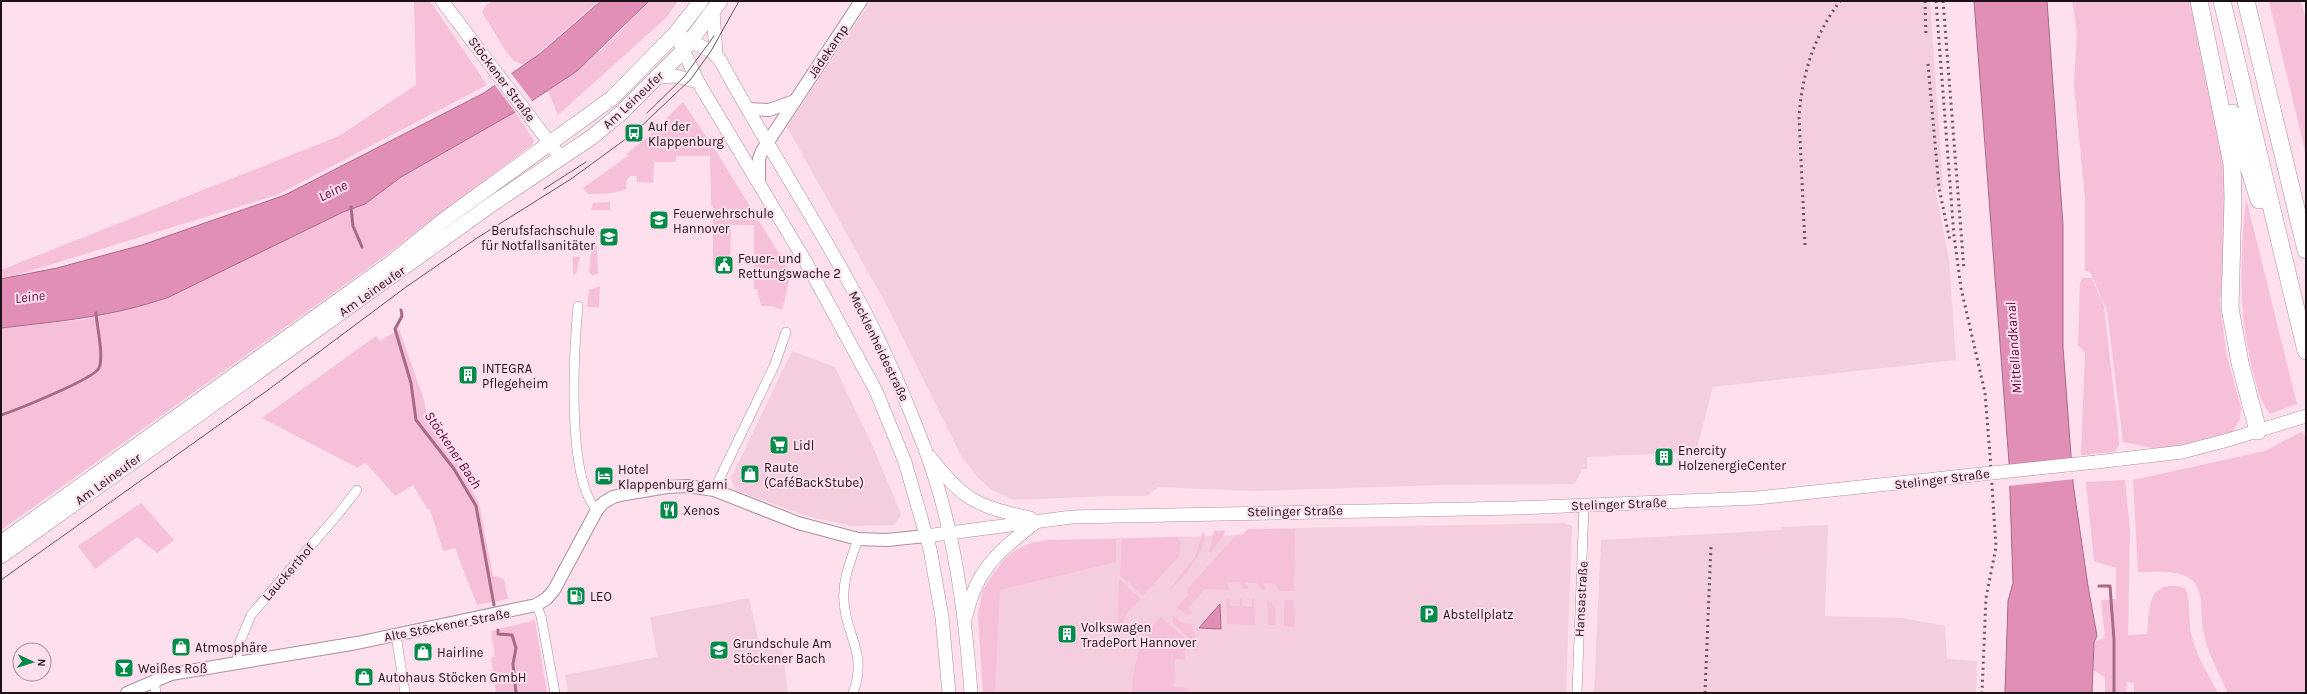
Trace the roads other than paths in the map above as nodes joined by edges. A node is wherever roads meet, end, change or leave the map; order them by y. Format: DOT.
graph roads {
  1 [pos="442,1"];
  2 [pos="701,1"];
  3 [pos="862,1"];
  4 [pos="2222,1"];
  5 [pos="2246,1"];
  6 [pos="716,6"];
  7 [pos="2201,9"];
  8 [pos="675,34"];
  9 [pos="688,46"];
  10 [pos="716,54"];
  11 [pos="658,78"];
  12 [pos="698,82"];
  13 [pos="795,101"];
  14 [pos="748,109"];
  15 [pos="767,143"];
  16 [pos="552,144"];
  17 [pos="561,158"];
  18 [pos="759,181"];
  19 [pos="2306,250"];
  20 [pos="578,306"];
  21 [pos="786,332"];
  22 [pos="2306,351"];
  23 [pos="2306,354"];
  24 [pos="2305,416"];
  25 [pos="2258,431"];
  26 [pos="925,450"];
  27 [pos="357,490"];
  28 [pos="714,490"];
  29 [pos="1584,505"];
  30 [pos="597,510"];
  31 [pos="1038,520"];
  32 [pos="949,533"];
  33 [pos="926,536"];
  34 [pos="858,539"];
  35 [pos="1,543"];
  36 [pos="1,556"];
  37 [pos="536,605"];
  38 [pos="964,623"];
  39 [pos="396,635"];
  40 [pos="238,662"];
  41 [pos="154,681"];
  42 [pos="127,693"];
  43 [pos="156,693"];
  44 [pos="406,693"];
  45 [pos="555,693"];
  46 [pos="853,693"];
  47 [pos="949,693"];
  48 [pos="971,693"];
  49 [pos="1577,693"];
  1 -- 16 [label="main road, Stöckener Straße"];
  2 -- 8 [label="main road, Am Leineufer"];
  3 -- 13 [label="street, Jädekamp"];
  4 -- 22 [label="highway"];
  5 -- 19 [label="highway"];
  6 -- 9 [label="main road, Am Leineufer"];
  6 -- 10 [label="main road"];
  7 -- 23 [label="highway"];
  7 -- 25 [label="highway"];
  8 -- 9 [label="main road"];
  8 -- 16 [label="main road, Am Leineufer"];
  9 -- 10 [label="main road, Mecklenheidestraße"];
  9 -- 11 [label="main road, Am Leineufer"];
  9 -- 12 [label="main road, Mecklenheidestraße"];
  10 -- 14 [label="main road, Mecklenheidestraße"];
  11 -- 12 [label="main road"];
  11 -- 17 [label="main road, Am Leineufer"];
  12 -- 18 [label="main road, Mecklenheidestraße"];
  13 -- 14 [label="street"];
  13 -- 15 [label="street, Jädekamp"];
  14 -- 15 [label="main road, Mecklenheidestraße"];
  15 -- 18 [label="street, Jädekamp"];
  15 -- 26 [label="main road, Mecklenheidestraße"];
  16 -- 17 [label="main road, Stöckener Straße"];
  16 -- 35 [label="main road, Am Leineufer"];
  17 -- 36 [label="main road, Am Leineufer"];
  18 -- 33 [label="main road, Mecklenheidestraße"];
  20 -- 30 [label="street"];
  21 -- 28 [label="street"];
  24 -- 25 [label="main road, Stelinger Straße"];
  25 -- 29 [label="main road, Stelinger Straße, bridge"];
  26 -- 31 [label="main road"];
  26 -- 32 [label="main road, Mecklenheidestraße"];
  27 -- 40 [label="street, Lauckerthof"];
  28 -- 30 [label="street, Alte Stöckener Straße"];
  28 -- 34 [label="street, Alte Stöckener Straße"];
  29 -- 31 [label="main road, Stelinger Straße"];
  29 -- 49 [label="street, Hansastraße"];
  30 -- 37 [label="street, Alte Stöckener Straße"];
  31 -- 32 [label="main road, Stelinger Straße"];
  31 -- 38 [label="main road"];
  32 -- 33 [label="main road, Stelinger Straße"];
  32 -- 38 [label="main road, Mecklenheidestraße"];
  33 -- 34 [label="street, Alte Stöckener Straße"];
  33 -- 47 [label="main road, Mecklenheidestraße"];
  34 -- 46 [label="street"];
  37 -- 39 [label="street, Alte Stöckener Straße"];
  37 -- 45 [label="street"];
  38 -- 48 [label="main road, Mecklenheidestraße"];
  39 -- 40 [label="street, Alte Stöckener Straße"];
  39 -- 44 [label="street"];
  40 -- 41 [label="street, Alte Stöckener Straße"];
  41 -- 42 [label="street, Alte Stöckener Straße"];
  41 -- 43 [label="street"];
}
